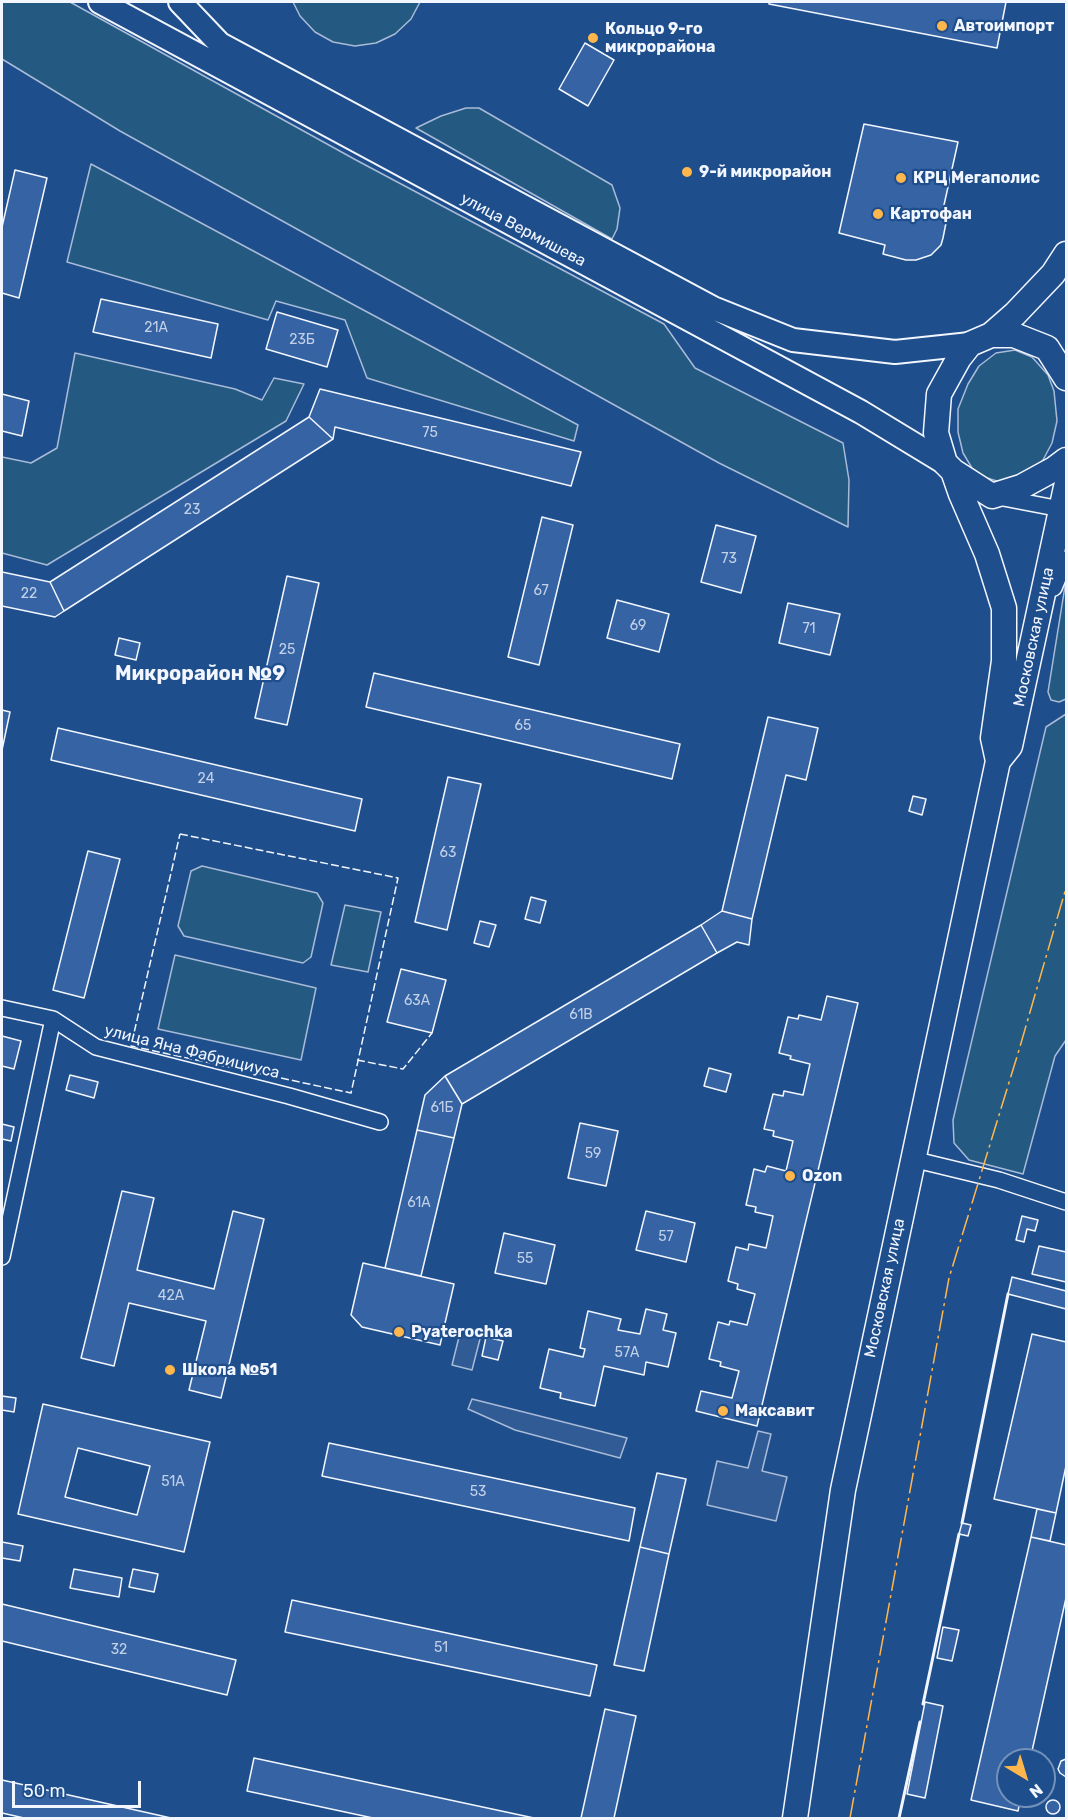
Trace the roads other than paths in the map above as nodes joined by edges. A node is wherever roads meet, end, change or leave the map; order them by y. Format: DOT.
graph roads {
  1 [pos="100,2"];
  2 [pos="180,2"];
  3 [pos="1066,255"];
  4 [pos="981,339"];
  5 [pos="1066,378"];
  6 [pos="1066,460"];
  7 [pos="949,467"];
  8 [pos="992,496"];
  9 [pos="1065,502"];
  10 [pos="1066,559"];
  11 [pos="1033,641"];
  12 [pos="998,761"];
  13 [pos="2,1008"];
  14 [pos="53,1019"];
  15 [pos="380,1122"];
  16 [pos="912,1159"];
  17 [pos="8,1197"];
  18 [pos="1066,1202"];
  19 [pos="2,1257"];
  20 [pos="795,1818"];
  1 -- 7 [label="main road, улица Вермишева"];
  2 -- 4 [label="main road, улица Вермишева"];
  3 -- 4 [label="main road"];
  4 -- 5 [label="main road"];
  4 -- 7 [label="main road, Московская улица"];
  6 -- 8 [label="main road"];
  7 -- 8 [label="main road"];
  7 -- 12 [label="main road, Московская улица"];
  8 -- 9 [label="street"];
  9 -- 11 [label="main road, Московская улица"];
  10 -- 11 [label="street"];
  11 -- 12 [label="main road, Московская улица"];
  12 -- 16 [label="main road, Московская улица"];
  13 -- 14 [label="street, улица Яна Фабрициуса"];
  14 -- 15 [label="street, улица Яна Фабрициуса"];
  14 -- 17 [label="street"];
  16 -- 18 [label="street"];
  16 -- 20 [label="main road, Московская улица"];
  17 -- 19 [label="street"];
}
